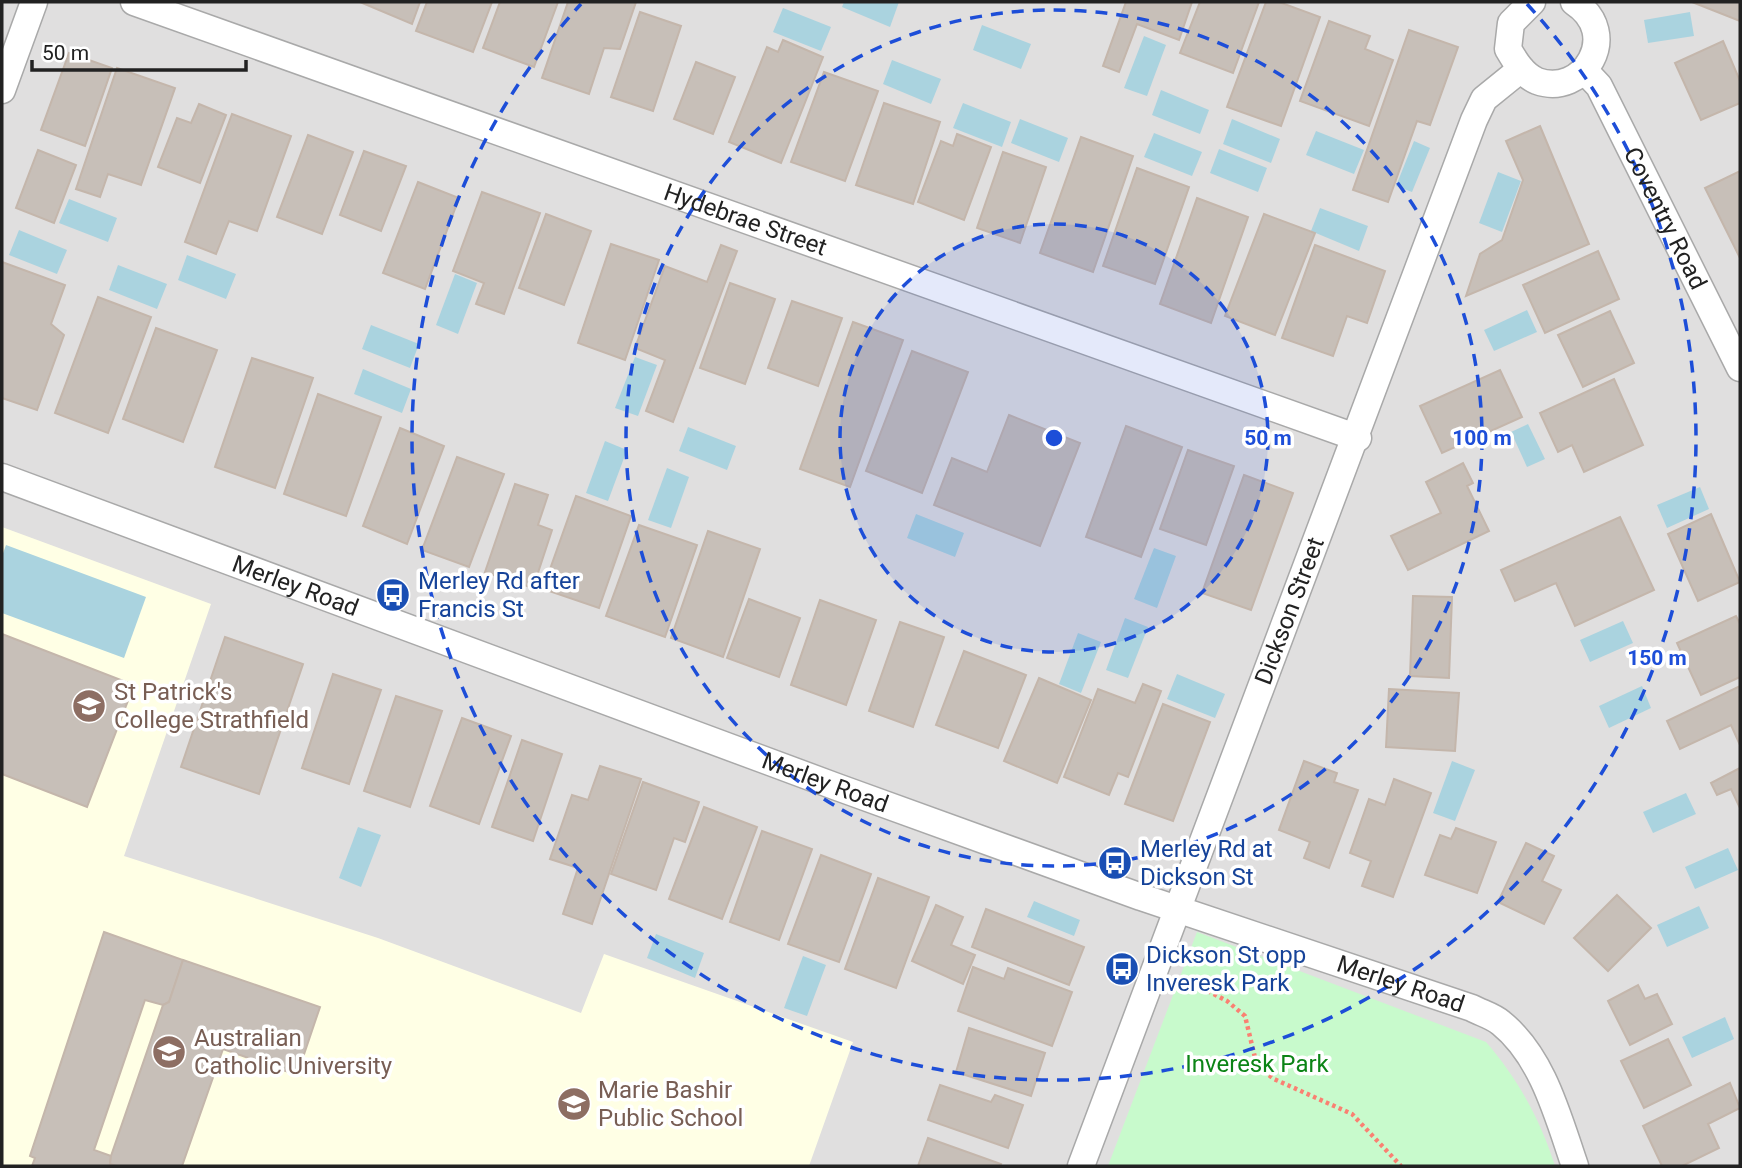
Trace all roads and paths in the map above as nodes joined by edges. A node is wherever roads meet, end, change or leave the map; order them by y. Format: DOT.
graph roads {
  1 [pos="34,2"];
  2 [pos="134,2"];
  3 [pos="1526,3"];
  4 [pos="1586,5"];
  5 [pos="1521,69"];
  6 [pos="1584,70"];
  7 [pos="2,90"];
  8 [pos="1740,369"];
  9 [pos="1358,438"];
  10 [pos="2,477"];
  11 [pos="1180,908"];
  12 [pos="1189,981"];
  13 [pos="1081,1166"];
  14 [pos="1401,1166"];
  15 [pos="1575,1166"];
  1 -- 7 [label="street"];
  2 -- 9 [label="street, Hydebrae Street"];
  3 -- 5 [label="street"];
  4 -- 6 [label="street"];
  5 -- 6 [label="street"];
  5 -- 9 [label="street, Dickson Street"];
  6 -- 8 [label="street, Coventry Road"];
  9 -- 11 [label="street, Dickson Street"];
  10 -- 11 [label="street, Merley Road"];
  11 -- 13 [label="street, Dickson Street"];
  11 -- 15 [label="street, Merley Road"];
  12 -- 14 [label="path"];
}
